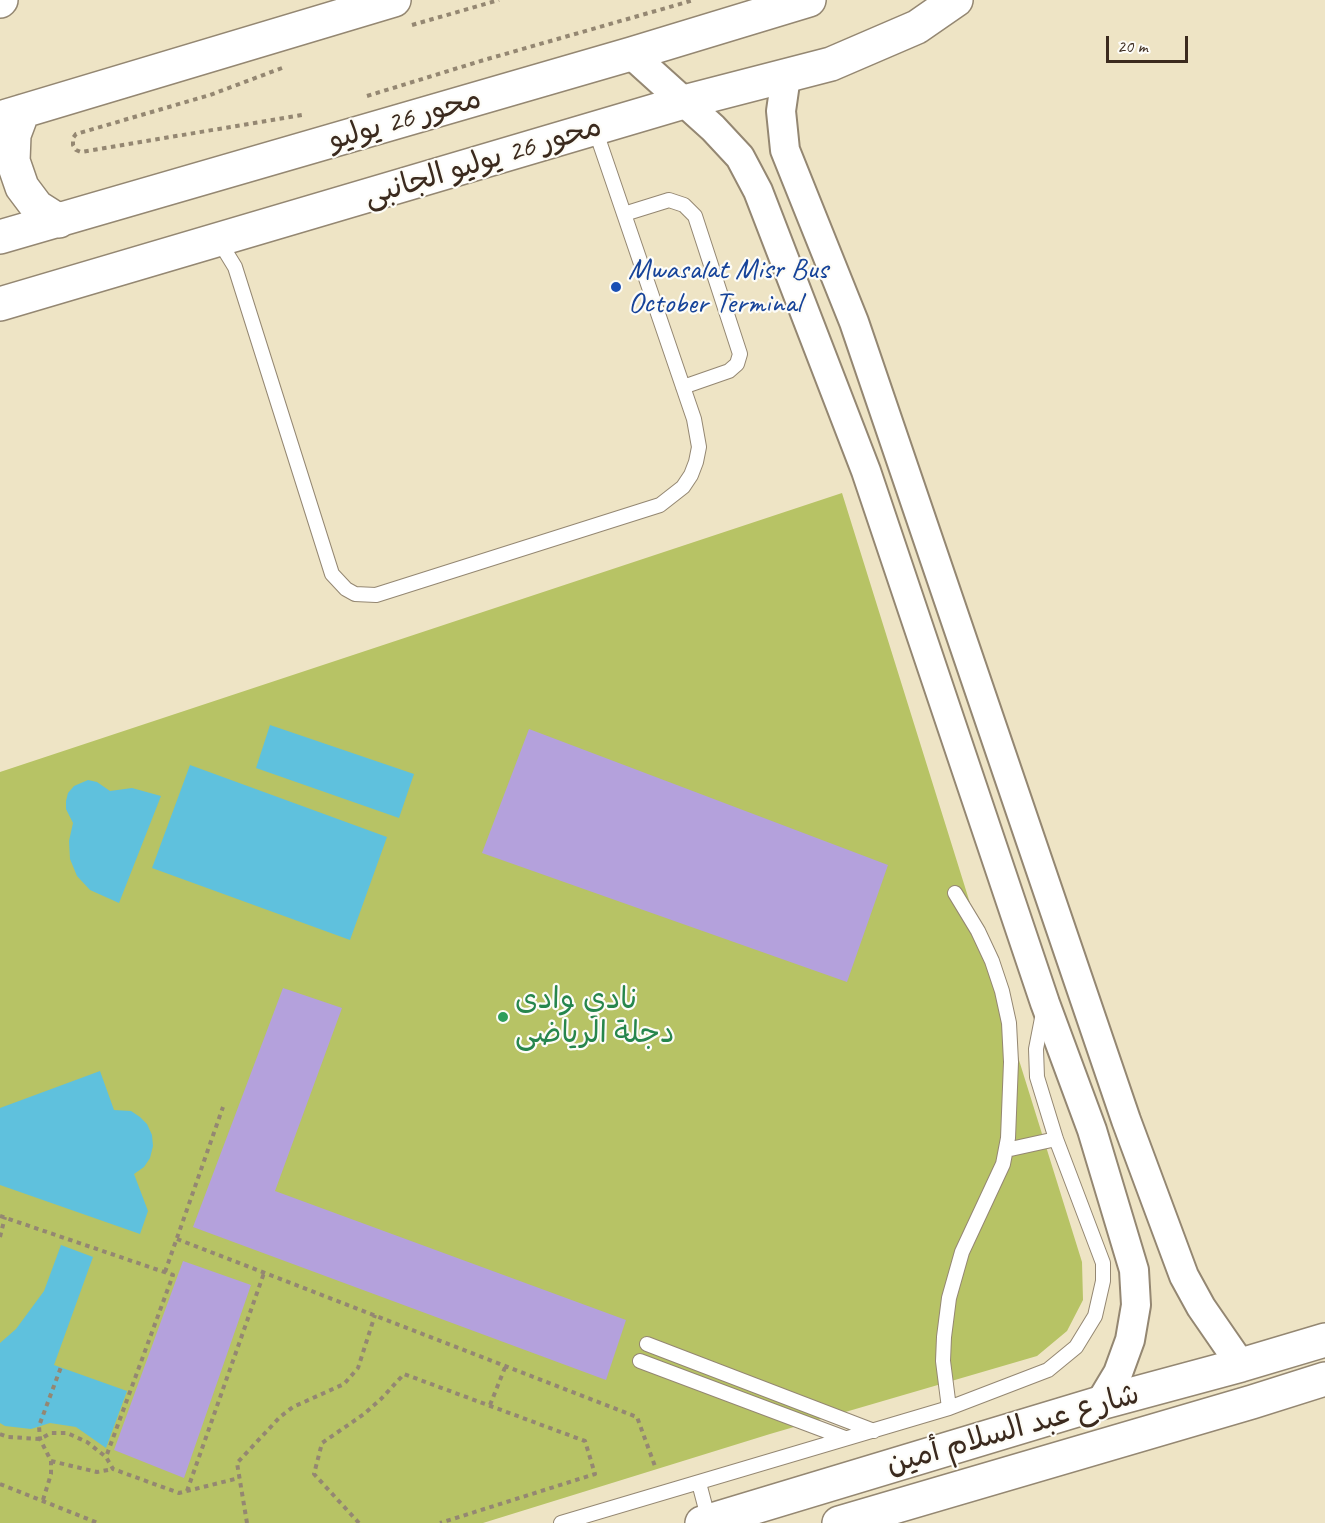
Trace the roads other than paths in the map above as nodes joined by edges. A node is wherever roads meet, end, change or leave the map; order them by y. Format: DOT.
graph roads {
  1 [pos="809,0"];
  2 [pos="956,0"];
  3 [pos="403,13"];
  4 [pos="631,54"];
  5 [pos="786,76"];
  6 [pos="684,102"];
  7 [pos="11,115"];
  8 [pos="595,129"];
  9 [pos="624,214"];
  10 [pos="59,221"];
  11 [pos="0,237"];
  12 [pos="216,241"];
  13 [pos="0,304"];
  14 [pos="854,322"];
  15 [pos="812,332"];
  16 [pos="683,387"];
  17 [pos="955,893"];
  18 [pos="1045,1003"];
  19 [pos="1126,1120"];
  20 [pos="1092,1130"];
  21 [pos="1056,1139"];
  22 [pos="1006,1150"];
  23 [pos="1325,1340"];
  24 [pos="648,1344"];
  25 [pos="640,1361"];
  26 [pos="1241,1365"];
  27 [pos="1325,1379"];
  28 [pos="775,1391"];
  29 [pos="1252,1402"];
  30 [pos="1100,1403"];
  31 [pos="949,1408"];
  32 [pos="769,1409"];
  33 [pos="1052,1418"];
  34 [pos="874,1431"];
  35 [pos="845,1438"];
  36 [pos="1063,1458"];
  37 [pos="699,1483"];
  38 [pos="705,1522"];
  39 [pos="561,1523"];
  40 [pos="839,1523"];
  1 -- 4 [label="main road, محور 26 يوليو"];
  2 -- 5 [label="main road, محور 26 يوليو الجانبى"];
  3 -- 7 [label="main road"];
  4 -- 6 [label="street"];
  4 -- 10 [label="main road, محور 26 يوليو"];
  5 -- 6 [label="main road, محور 26 يوليو الجانبى"];
  5 -- 14 [label="street"];
  6 -- 8 [label="main road, محور 26 يوليو الجانبى"];
  6 -- 15 [label="street"];
  7 -- 10 [label="main road"];
  8 -- 9 [label="lane"];
  8 -- 12 [label="main road, محور 26 يوليو الجانبى"];
  9 -- 16 [label="lane"];
  9 -- 16 [label="lane"];
  10 -- 11 [label="main road, محور 26 يوليو"];
  12 -- 13 [label="main road, محور 26 يوليو الجانبى"];
  12 -- 16 [label="lane"];
  14 -- 15 [label="street"];
  14 -- 19 [label="street"];
  15 -- 18 [label="street"];
  17 -- 22 [label="lane"];
  18 -- 20 [label="street"];
  18 -- 21 [label="lane"];
  19 -- 20 [label="street"];
  19 -- 26 [label="street"];
  20 -- 30 [label="street"];
  21 -- 22 [label="lane"];
  21 -- 31 [label="lane"];
  22 -- 31 [label="lane"];
  23 -- 26 [label="main road, شارع عبد السلام أمين"];
  24 -- 28 [label="lane"];
  25 -- 32 [label="lane"];
  26 -- 29 [label="main road"];
  26 -- 30 [label="main road, شارع عبد السلام أمين"];
  27 -- 29 [label="main road, شارع عبد السلام أمين"];
  28 -- 32 [label="lane"];
  28 -- 34 [label="lane"];
  29 -- 36 [label="main road, شارع عبد السلام أمين"];
  30 -- 33 [label="main road, شارع عبد السلام أمين"];
  31 -- 34 [label="lane"];
  32 -- 35 [label="lane"];
  33 -- 36 [label="main road"];
  33 -- 38 [label="main road, شارع عبد السلام أمين"];
  34 -- 35 [label="lane"];
  35 -- 37 [label="lane"];
  36 -- 40 [label="main road, شارع عبد السلام أمين"];
  37 -- 38 [label="lane"];
  37 -- 39 [label="lane"];
}
